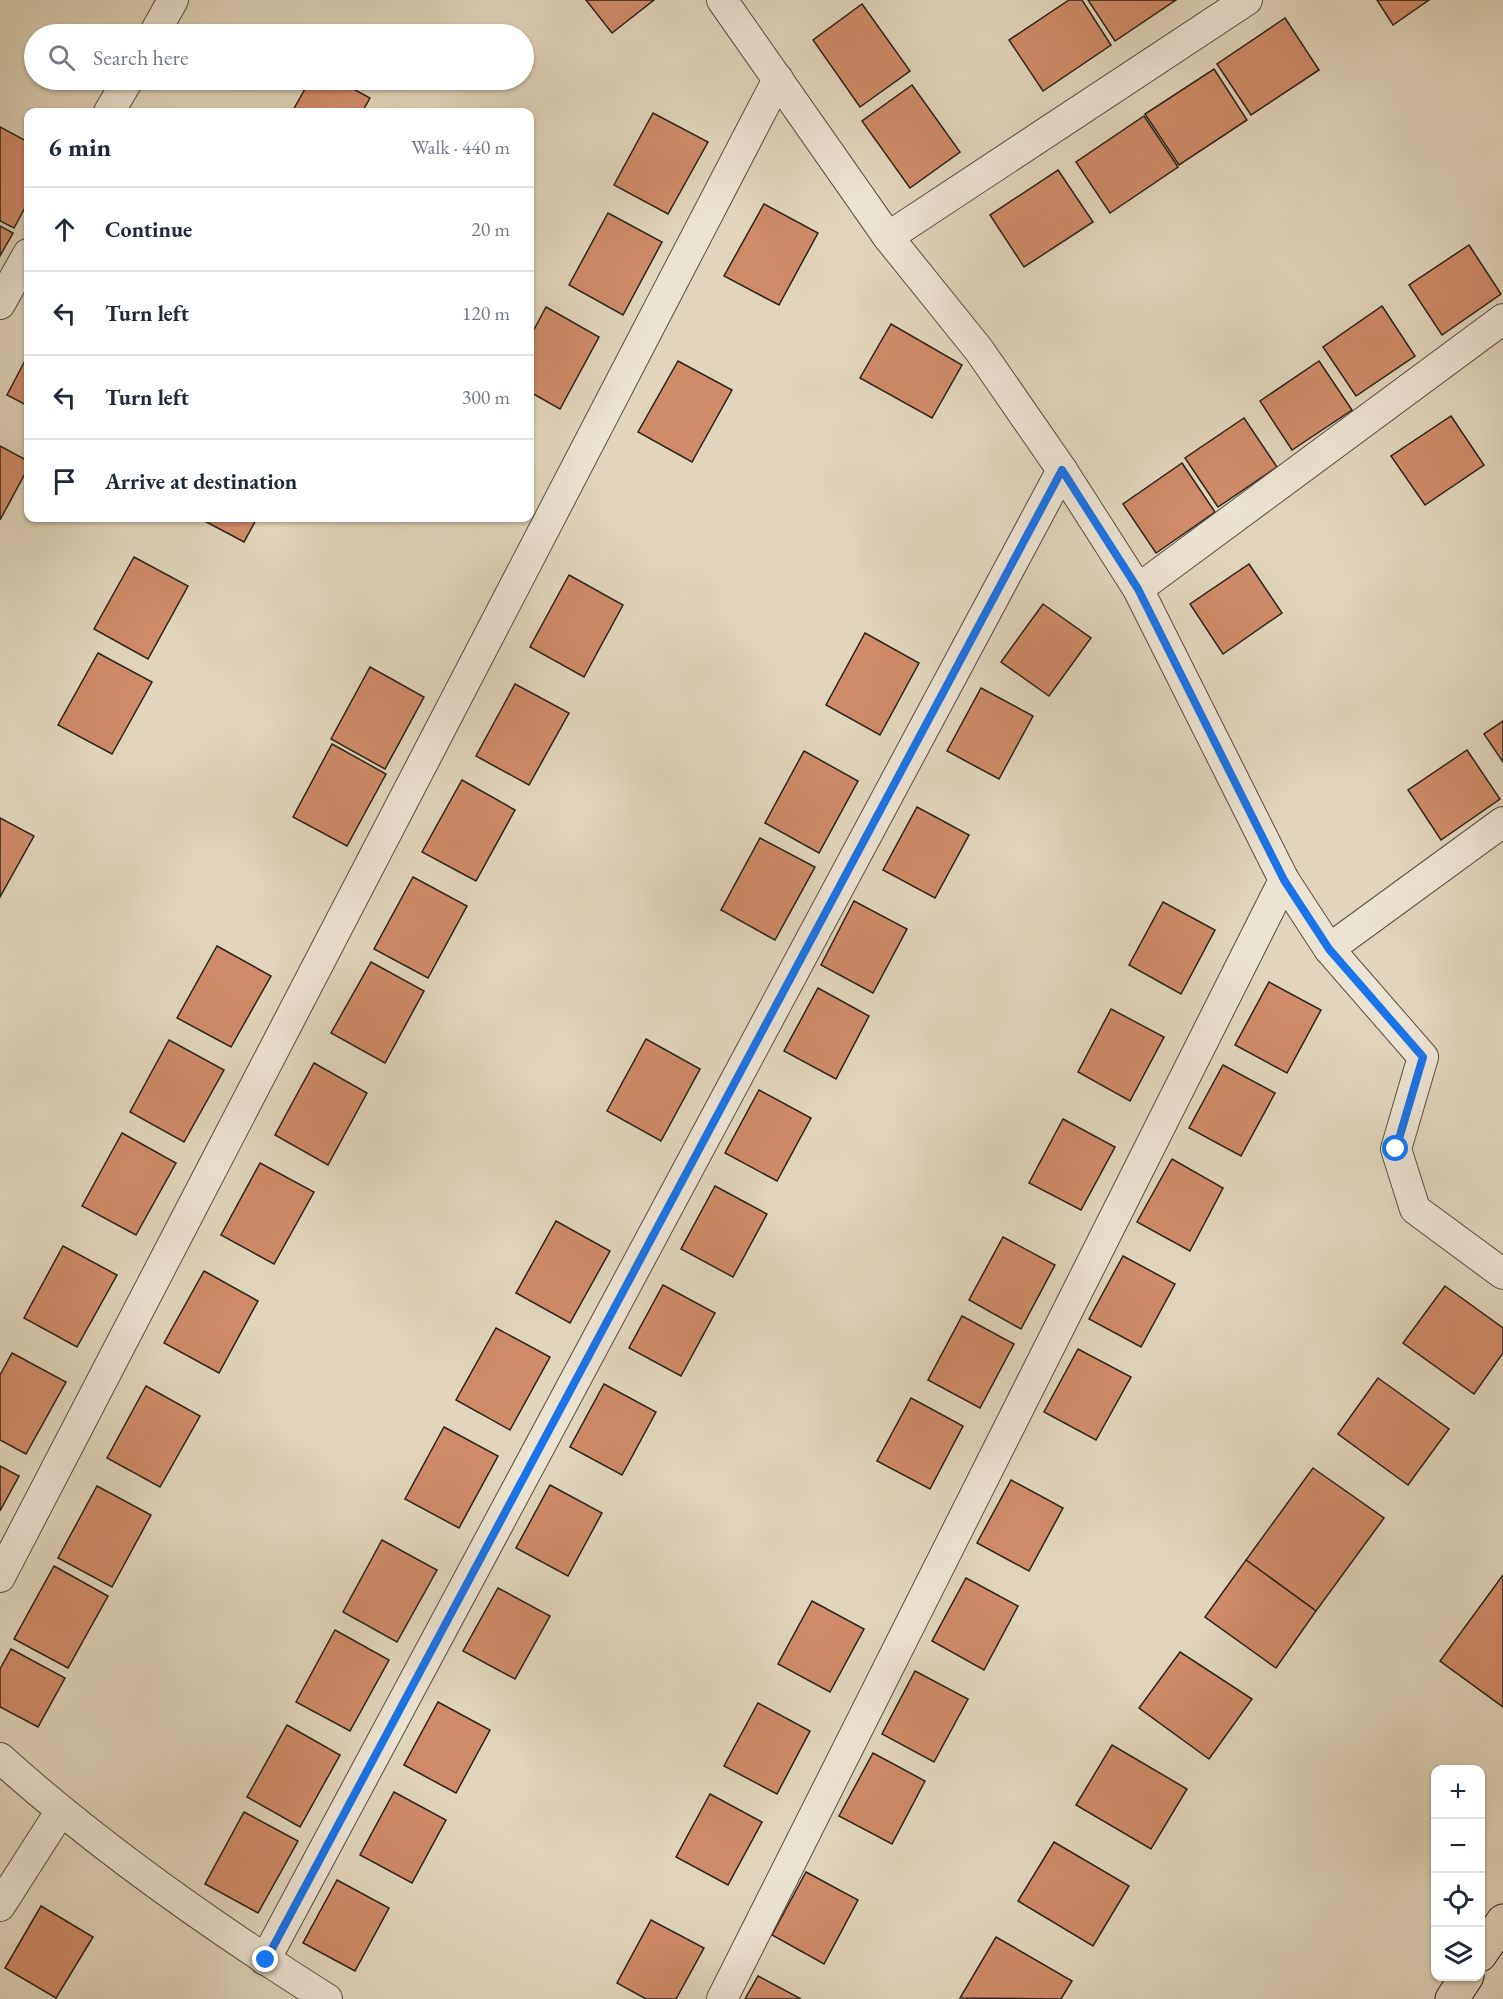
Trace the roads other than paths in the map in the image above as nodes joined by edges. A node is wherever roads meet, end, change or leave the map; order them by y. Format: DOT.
graph roads {
  1 [pos="173,0"];
  2 [pos="722,0"];
  3 [pos="1247,0"];
  4 [pos="160,24"];
  5 [pos="778,79"];
  6 [pos="122,90"];
  7 [pos="111,108"];
  8 [pos="888,237"];
  9 [pos="24,261"];
  10 [pos="0,304"];
  11 [pos="1503,319"];
  12 [pos="1062,470"];
  13 [pos="1138,589"];
  14 [pos="1503,822"];
  15 [pos="1284,880"];
  16 [pos="1329,949"];
  17 [pos="1503,1274"];
  18 [pos="0,1577"];
  19 [pos="0,1758"];
  20 [pos="60,1812"];
  21 [pos="0,1906"];
  22 [pos="1503,1921"];
  23 [pos="1485,1948"];
  24 [pos="266,1960"];
  25 [pos="1464,1981"];
  26 [pos="327,1999"];
  27 [pos="722,1999"];
  28 [pos="1452,1999"];
  1 -- 4 [label="street"];
  2 -- 5 [label="street"];
  3 -- 8 [label="street"];
  5 -- 8 [label="street"];
  5 -- 18 [label="street"];
  6 -- 7 [label="street"];
  8 -- 12 [label="street"];
  9 -- 10 [label="street"];
  11 -- 13 [label="street"];
  12 -- 13 [label="street"];
  12 -- 24 [label="street"];
  13 -- 15 [label="street"];
  14 -- 16 [label="street"];
  15 -- 16 [label="street"];
  15 -- 27 [label="street"];
  16 -- 17 [label="street"];
  19 -- 20 [label="street"];
  20 -- 21 [label="street"];
  20 -- 24 [label="street"];
  22 -- 23 [label="main road"];
  24 -- 26 [label="street"];
  25 -- 28 [label="main road"];
}
